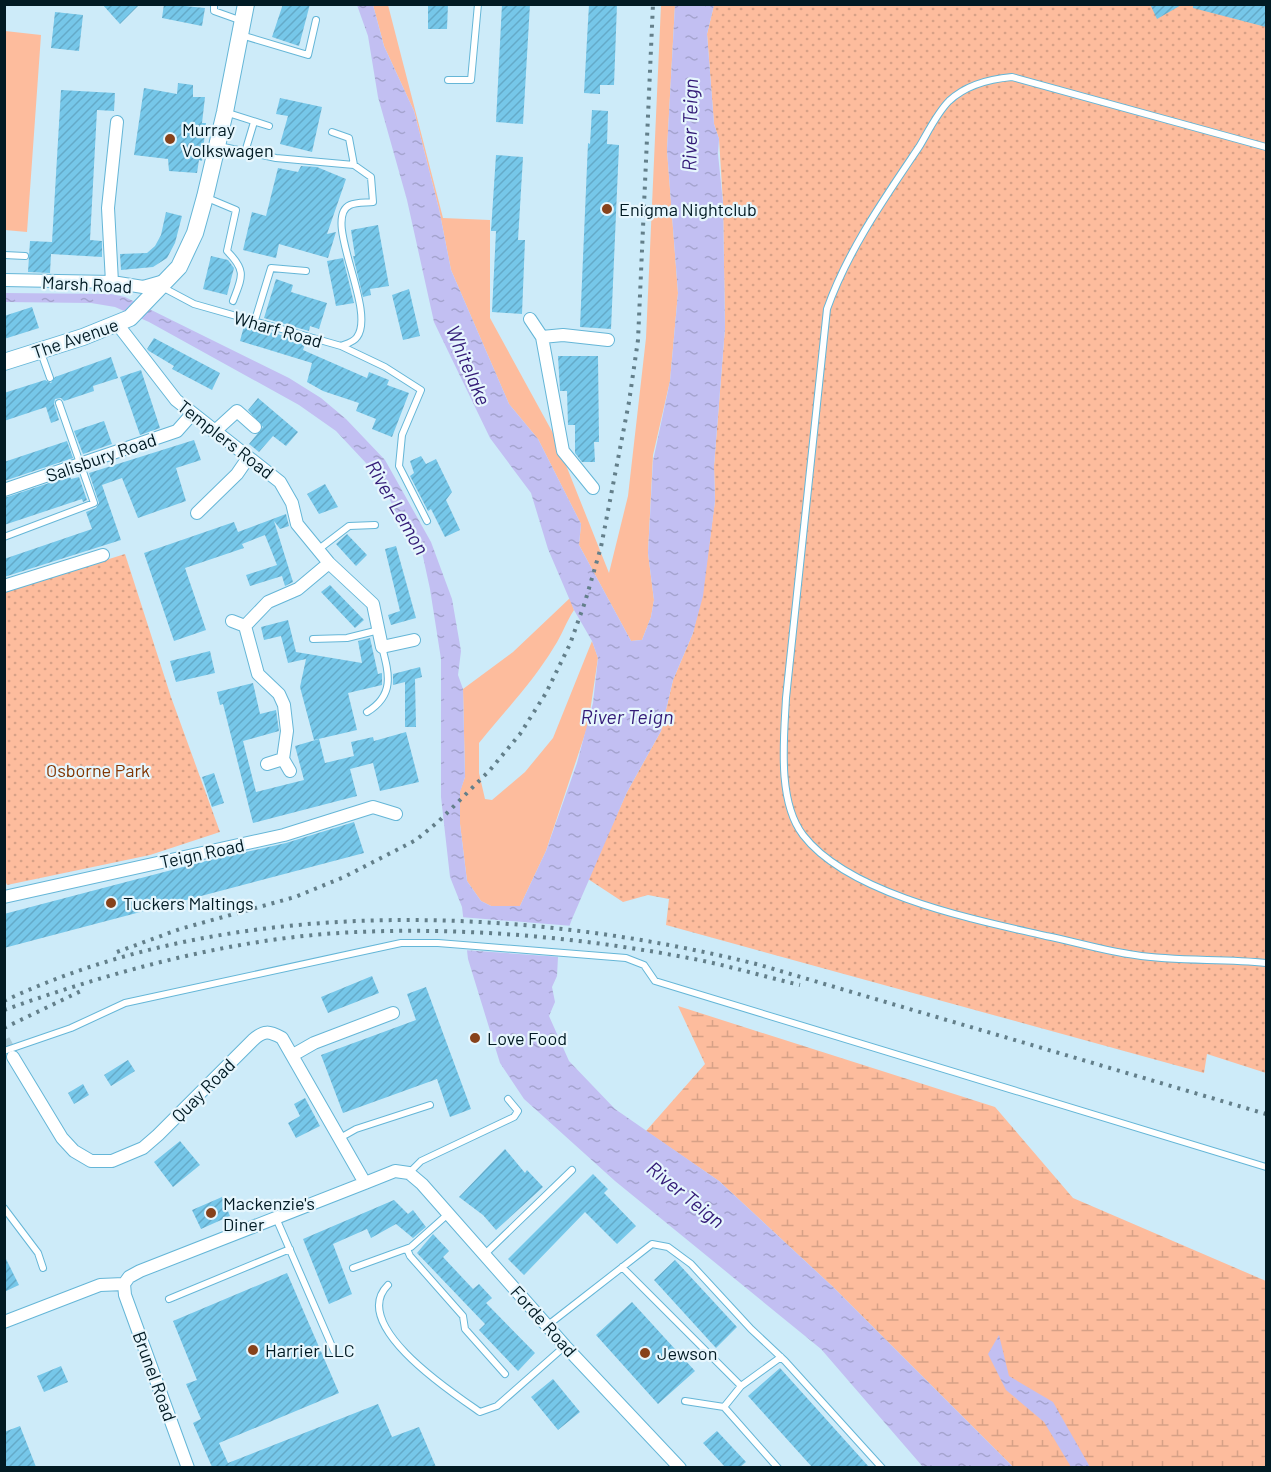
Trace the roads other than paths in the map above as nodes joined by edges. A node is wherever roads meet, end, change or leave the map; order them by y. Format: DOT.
graph roads {
  1 [pos="214,4"];
  2 [pos="478,4"];
  3 [pos="245,15"];
  4 [pos="316,20"];
  5 [pos="447,80"];
  6 [pos="225,112"];
  7 [pos="117,122"];
  8 [pos="254,122"];
  9 [pos="269,126"];
  10 [pos="333,132"];
  11 [pos="216,146"];
  12 [pos="1266,147"];
  13 [pos="245,152"];
  14 [pos="354,165"];
  15 [pos="205,197"];
  16 [pos="4,255"];
  17 [pos="25,256"];
  18 [pos="306,270"];
  19 [pos="4,280"];
  20 [pos="112,282"];
  21 [pos="165,283"];
  22 [pos="233,301"];
  23 [pos="530,319"];
  24 [pos="255,320"];
  25 [pos="124,321"];
  26 [pos="542,337"];
  27 [pos="608,340"];
  28 [pos="341,346"];
  29 [pos="40,350"];
  30 [pos="4,362"];
  31 [pos="50,378"];
  32 [pos="59,403"];
  33 [pos="192,414"];
  34 [pos="255,427"];
  35 [pos="214,432"];
  36 [pos="248,458"];
  37 [pos="81,464"];
  38 [pos="593,488"];
  39 [pos="4,490"];
  40 [pos="197,513"];
  41 [pos="427,521"];
  42 [pos="375,525"];
  43 [pos="4,537"];
  44 [pos="319,549"];
  45 [pos="103,555"];
  46 [pos="329,563"];
  47 [pos="4,586"];
  48 [pos="232,621"];
  49 [pos="245,626"];
  50 [pos="379,630"];
  51 [pos="313,639"];
  52 [pos="414,640"];
  53 [pos="382,647"];
  54 [pos="368,712"];
  55 [pos="283,759"];
  56 [pos="267,764"];
  57 [pos="290,771"];
  58 [pos="396,814"];
  59 [pos="4,897"];
  60 [pos="1266,963"];
  61 [pos="393,1013"];
  62 [pos="9,1054"];
  63 [pos="293,1055"];
  64 [pos="508,1099"];
  65 [pos="430,1105"];
  66 [pos="340,1138"];
  67 [pos="1266,1167"];
  68 [pos="572,1170"];
  69 [pos="409,1173"];
  70 [pos="365,1183"];
  71 [pos="4,1208"];
  72 [pos="448,1213"];
  73 [pos="276,1218"];
  74 [pos="290,1249"];
  75 [pos="407,1249"];
  76 [pos="485,1254"];
  77 [pos="622,1267"];
  78 [pos="43,1268"];
  79 [pos="353,1268"];
  80 [pos="124,1284"];
  81 [pos="388,1285"];
  82 [pos="169,1299"];
  83 [pos="4,1322"];
  84 [pos="548,1325"];
  85 [pos="565,1346"];
  86 [pos="334,1351"];
  87 [pos="781,1357"];
  88 [pos="505,1374"];
  89 [pos="741,1386"];
  90 [pos="685,1401"];
  91 [pos="724,1407"];
  92 [pos="188,1467"];
  93 [pos="680,1467"];
  94 [pos="778,1467"];
  95 [pos="882,1467"];
  1 -- 3 [label="lane"];
  2 -- 5 [label="lane"];
  3 -- 4 [label="lane"];
  3 -- 6 [label="main road, The Avenue"];
  6 -- 8 [label="lane"];
  6 -- 11 [label="main road, The Avenue"];
  7 -- 20 [label="street"];
  8 -- 9 [label="lane"];
  8 -- 13 [label="lane"];
  10 -- 14 [label="lane"];
  11 -- 13 [label="lane"];
  11 -- 15 [label="main road, The Avenue"];
  12 -- 60 [label="lane"];
  13 -- 14 [label="lane"];
  14 -- 28 [label="lane, Wharf Road"];
  15 -- 21 [label="main road, The Avenue"];
  15 -- 22 [label="lane"];
  16 -- 17 [label="lane"];
  18 -- 24 [label="lane"];
  19 -- 20 [label="street, Marsh Road"];
  20 -- 21 [label="street, Marsh Road"];
  21 -- 24 [label="lane, Wharf Road"];
  21 -- 25 [label="main road, The Avenue"];
  23 -- 26 [label="street"];
  24 -- 28 [label="lane, Wharf Road"];
  25 -- 29 [label="main road, The Avenue"];
  25 -- 33 [label="street, Templers Road"];
  26 -- 27 [label="street"];
  26 -- 38 [label="street"];
  28 -- 41 [label="lane"];
  29 -- 30 [label="main road, The Avenue"];
  29 -- 31 [label="lane"];
  32 -- 37 [label="lane"];
  33 -- 35 [label="street, Templers Road"];
  33 -- 37 [label="street, Salisbury Road"];
  34 -- 35 [label="street"];
  35 -- 36 [label="street, Templers Road"];
  36 -- 40 [label="street"];
  36 -- 44 [label="street, Templers Road"];
  37 -- 39 [label="street, Salisbury Road"];
  37 -- 43 [label="lane"];
  42 -- 44 [label="lane"];
  44 -- 46 [label="street, Templers Road"];
  45 -- 47 [label="street"];
  46 -- 49 [label="street"];
  46 -- 50 [label="street, Templers Road"];
  48 -- 49 [label="street"];
  49 -- 55 [label="street"];
  50 -- 51 [label="lane"];
  50 -- 53 [label="street, Templers Road"];
  52 -- 53 [label="street"];
  53 -- 54 [label="lane"];
  55 -- 56 [label="street"];
  55 -- 57 [label="street"];
  58 -- 59 [label="street, Teign Road"];
  61 -- 63 [label="street"];
  62 -- 63 [label="street, Quay Road"];
  62 -- 67 [label="lane"];
  63 -- 66 [label="street, Quay Road"];
  64 -- 69 [label="lane"];
  65 -- 66 [label="lane"];
  66 -- 70 [label="street, Quay Road"];
  68 -- 76 [label="lane"];
  69 -- 70 [label="street"];
  69 -- 72 [label="street, Forde Road"];
  70 -- 73 [label="street"];
  71 -- 78 [label="lane"];
  72 -- 75 [label="lane"];
  72 -- 76 [label="street, Forde Road"];
  73 -- 74 [label="lane"];
  73 -- 80 [label="street"];
  74 -- 82 [label="lane"];
  74 -- 86 [label="lane"];
  75 -- 79 [label="lane"];
  75 -- 88 [label="lane"];
  76 -- 84 [label="street, Forde Road"];
  77 -- 84 [label="lane"];
  77 -- 87 [label="lane"];
  77 -- 89 [label="lane"];
  80 -- 83 [label="street"];
  80 -- 92 [label="street, Brunel Road"];
  81 -- 85 [label="lane"];
  84 -- 85 [label="street, Forde Road"];
  85 -- 93 [label="street, Forde Road"];
  87 -- 89 [label="lane"];
  87 -- 95 [label="lane"];
  89 -- 91 [label="lane"];
  90 -- 91 [label="lane"];
  91 -- 94 [label="lane"];
}
